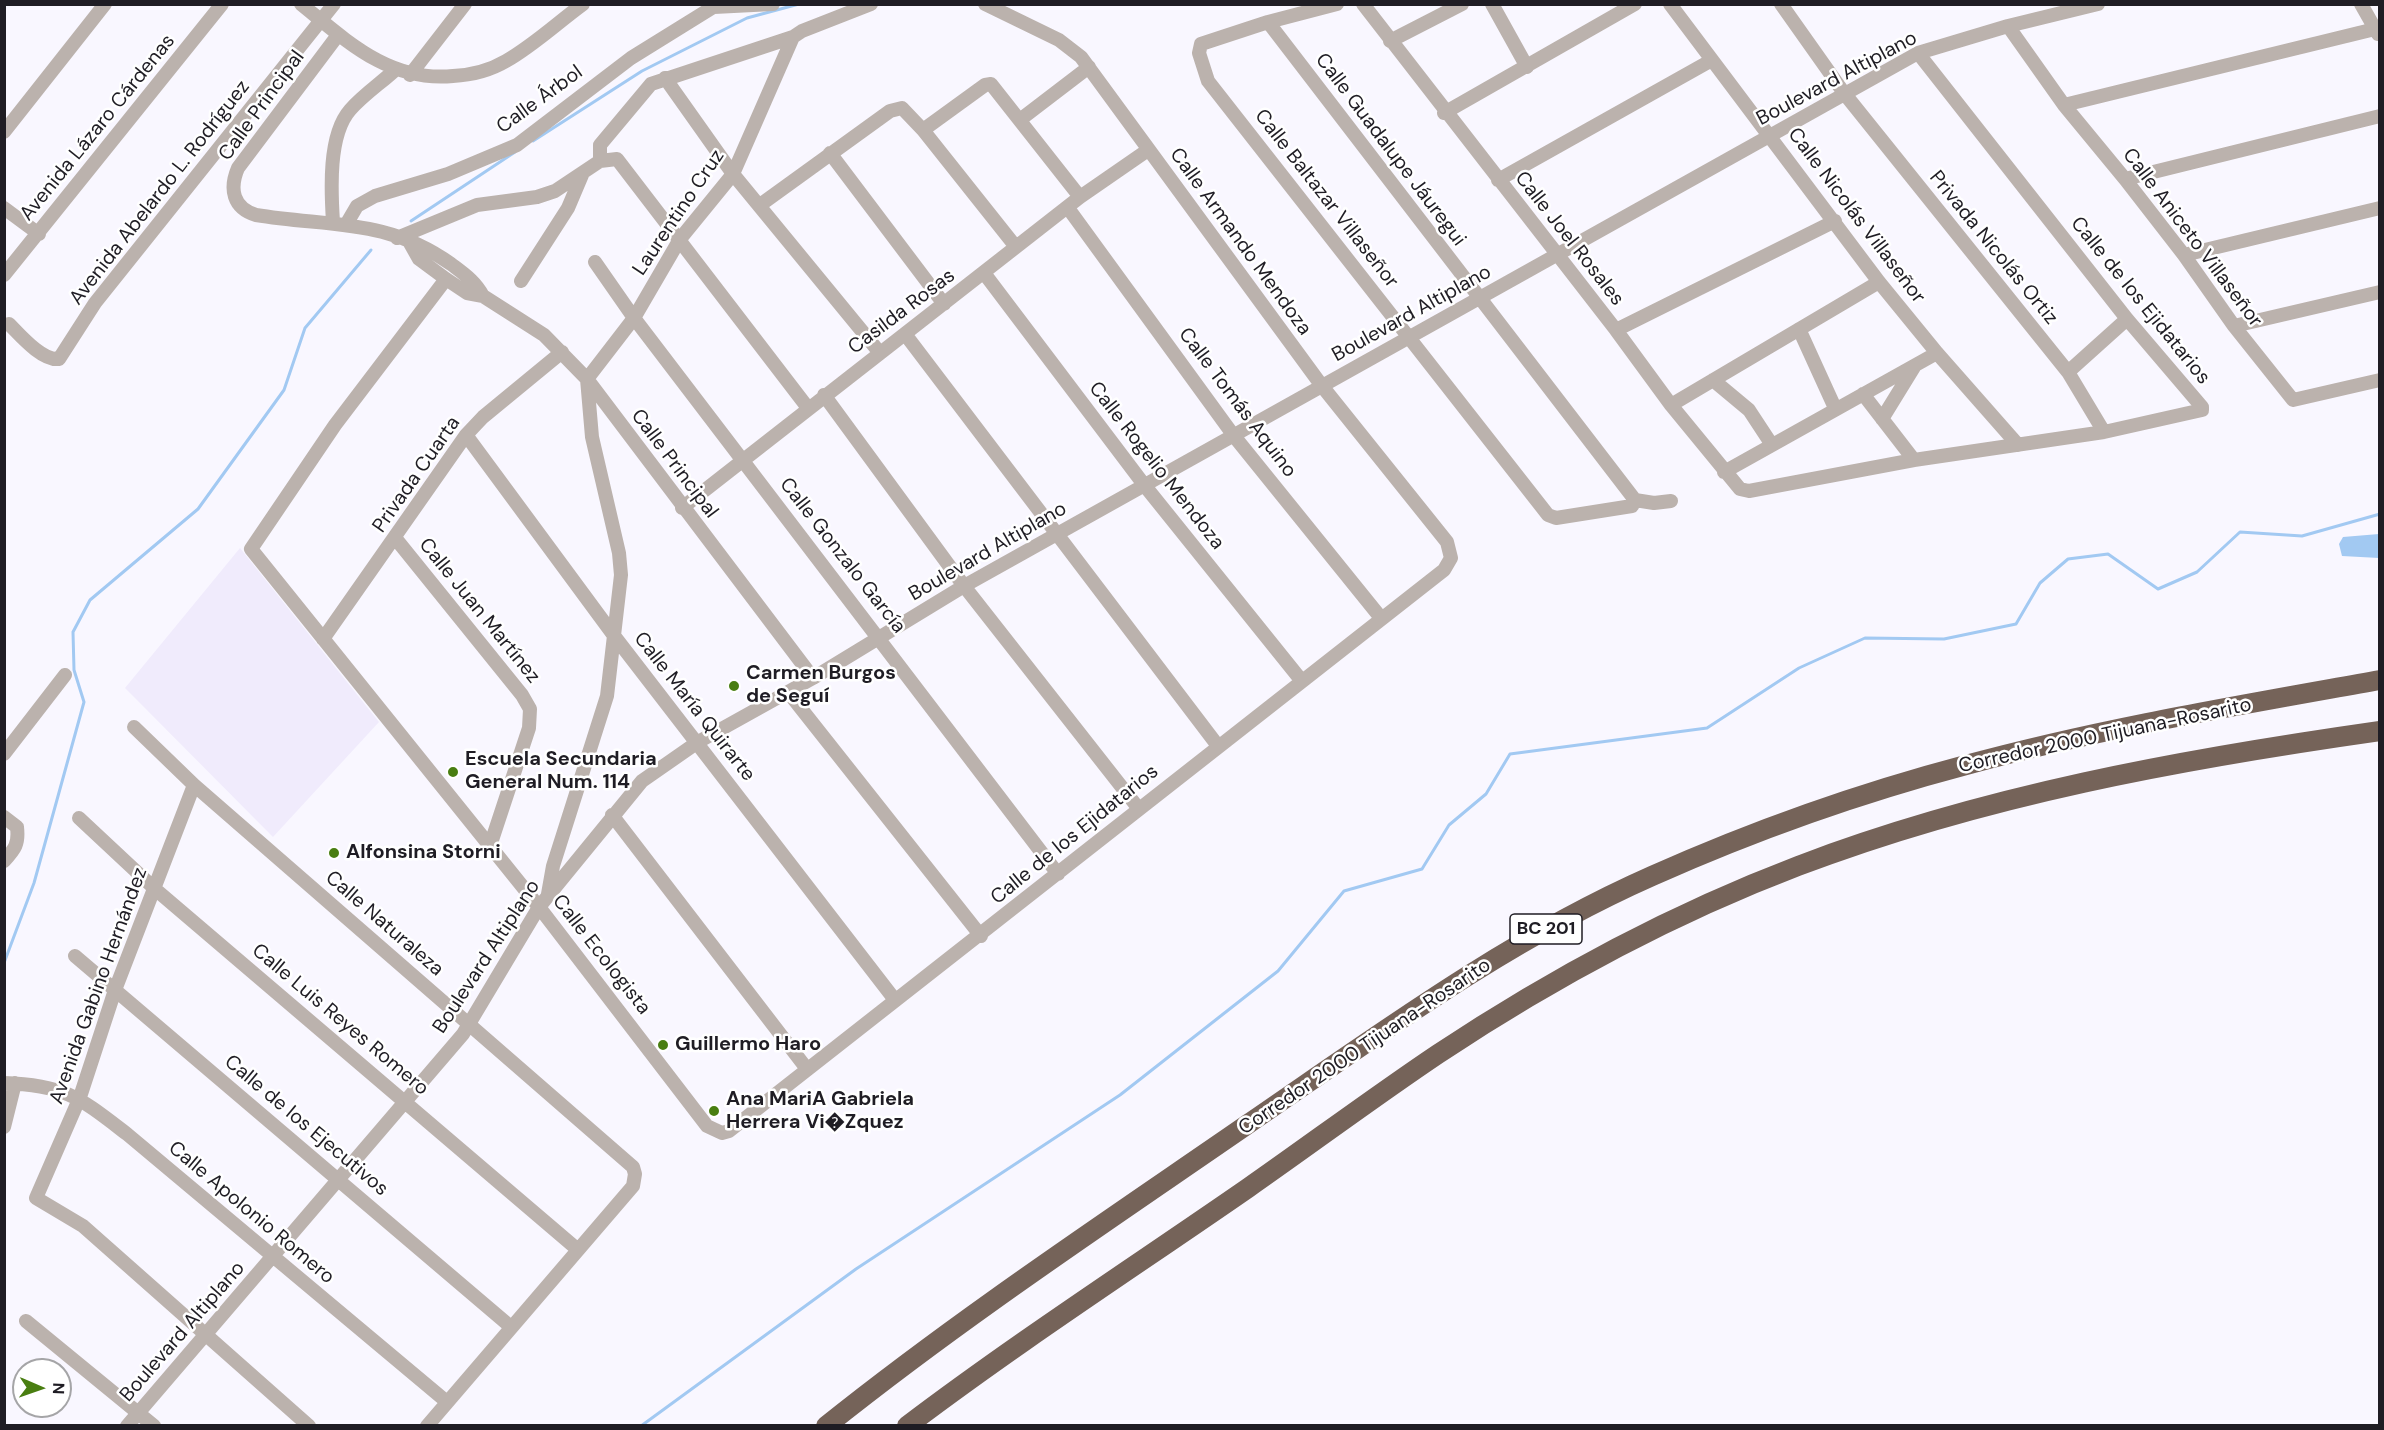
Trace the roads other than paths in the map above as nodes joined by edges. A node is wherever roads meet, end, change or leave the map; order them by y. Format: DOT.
graph roads {
  1 [pos="105,4"];
  2 [pos="222,4"];
  3 [pos="301,4"];
  4 [pos="334,4"];
  5 [pos="465,4"];
  6 [pos="583,4"];
  7 [pos="773,4"];
  8 [pos="871,4"];
  9 [pos="1337,4"];
  10 [pos="1363,4"];
  11 [pos="1462,4"];
  12 [pos="1491,4"];
  13 [pos="1635,4"];
  14 [pos="1670,4"];
  15 [pos="1781,4"];
  16 [pos="2098,4"];
  17 [pos="2361,4"];
  18 [pos="716,6"];
  19 [pos="989,6"];
  20 [pos="321,21"];
  21 [pos="1268,22"];
  22 [pos="2008,27"];
  23 [pos="2377,32"];
  24 [pos="338,35"];
  25 [pos="793,37"];
  26 [pos="1390,41"];
  27 [pos="1918,53"];
  28 [pos="1712,60"];
  29 [pos="1527,67"];
  30 [pos="1089,68"];
  31 [pos="395,70"];
  32 [pos="410,75"];
  33 [pos="665,78"];
  34 [pos="1844,93"];
  35 [pos="2064,105"];
  36 [pos="1444,112"];
  37 [pos="2379,116"];
  38 [pos="1021,119"];
  39 [pos="923,130"];
  40 [pos="4,132"];
  41 [pos="1772,136"];
  42 [pos="1148,150"];
  43 [pos="830,153"];
  44 [pos="606,160"];
  45 [pos="734,174"];
  46 [pos="582,176"];
  47 [pos="2125,179"];
  48 [pos="1498,180"];
  49 [pos="1080,197"];
  50 [pos="760,205"];
  51 [pos="4,208"];
  52 [pos="1068,208"];
  53 [pos="2379,208"];
  54 [pos="1835,220"];
  55 [pos="340,223"];
  56 [pos="39,234"];
  57 [pos="680,239"];
  58 [pos="404,241"];
  59 [pos="1016,247"];
  60 [pos="1555,254"];
  61 [pos="2184,255"];
  62 [pos="595,262"];
  63 [pos="984,273"];
  64 [pos="4,275"];
  65 [pos="446,279"];
  66 [pos="521,280"];
  67 [pos="1879,282"];
  68 [pos="2379,292"];
  69 [pos="483,296"];
  70 [pos="1479,299"];
  71 [pos="944,304"];
  72 [pos="634,318"];
  73 [pos="2127,319"];
  74 [pos="9,324"];
  75 [pos="2234,326"];
  76 [pos="1799,329"];
  77 [pos="1616,330"];
  78 [pos="904,334"];
  79 [pos="1411,338"];
  80 [pos="561,352"];
  81 [pos="880,353"];
  82 [pos="1936,353"];
  83 [pos="1915,365"];
  84 [pos="2068,372"];
  85 [pos="587,379"];
  86 [pos="1713,380"];
  87 [pos="2379,380"];
  88 [pos="1322,386"];
  89 [pos="1863,394"];
  90 [pos="824,395"];
  91 [pos="1671,405"];
  92 [pos="808,408"];
  93 [pos="1835,408"];
  94 [pos="1882,419"];
  95 [pos="2104,432"];
  96 [pos="466,435"];
  97 [pos="1234,436"];
  98 [pos="1772,445"];
  99 [pos="2018,445"];
  100 [pos="743,459"];
  101 [pos="1914,460"];
  102 [pos="1724,472"];
  103 [pos="1145,486"];
  104 [pos="1749,491"];
  105 [pos="1635,500"];
  106 [pos="1671,501"];
  107 [pos="682,508"];
  108 [pos="1056,535"];
  109 [pos="396,539"];
  110 [pos="1451,558"];
  111 [pos="964,586"];
  112 [pos="1381,618"];
  113 [pos="615,637"];
  114 [pos="880,637"];
  115 [pos="323,639"];
  116 [pos="65,675"];
  117 [pos="813,678"];
  118 [pos="1301,680"];
  119 [pos="2379,680"];
  120 [pos="788,692"];
  121 [pos="134,727"];
  122 [pos="2379,731"];
  123 [pos="698,742"];
  124 [pos="1218,746"];
  125 [pos="4,754"];
  126 [pos="194,785"];
  127 [pos="1139,809"];
  128 [pos="612,815"];
  129 [pos="4,817"];
  130 [pos="79,818"];
  131 [pos="490,846"];
  132 [pos="4,861"];
  133 [pos="1058,874"];
  134 [pos="155,889"];
  135 [pos="548,896"];
  136 [pos="539,907"];
  137 [pos="981,936"];
  138 [pos="75,956"];
  139 [pos="115,990"];
  140 [pos="895,1000"];
  141 [pos="470,1024"];
  142 [pos="807,1069"];
  143 [pos="10,1083"];
  144 [pos="80,1097"];
  145 [pos="406,1101"];
  146 [pos="4,1127"];
  147 [pos="717,1132"];
  148 [pos="339,1180"];
  149 [pos="577,1249"];
  150 [pos="273,1257"];
  151 [pos="26,1321"];
  152 [pos="511,1327"];
  153 [pos="205,1335"];
  154 [pos="447,1402"];
  155 [pos="138,1413"];
  156 [pos="128,1425"];
  157 [pos="154,1425"];
  158 [pos="309,1425"];
  159 [pos="427,1425"];
  160 [pos="826,1425"];
  161 [pos="907,1425"];
  1 -- 40 [label="street"];
  2 -- 56 [label="street, Avenida Lázaro Cárdenas"];
  3 -- 20 [label="street"];
  4 -- 20 [label="street, Avenida Abelardo L. Rodríguez"];
  5 -- 32 [label="street"];
  6 -- 32 [label="street"];
  7 -- 18 [label="street"];
  8 -- 25 [label="street"];
  9 -- 21 [label="street"];
  10 -- 26 [label="street, Calle Joel Rosales"];
  11 -- 26 [label="street"];
  12 -- 29 [label="street"];
  13 -- 29 [label="street"];
  14 -- 28 [label="street, Calle Nicolás Villaseñor"];
  15 -- 34 [label="street, Privada Nicolás Ortiz"];
  16 -- 22 [label="street, Boulevard Altiplano"];
  17 -- 23 [label="street"];
  18 -- 55 [label="street, Calle Árbol"];
  19 -- 30 [label="street, Calle Armando Mendoza"];
  20 -- 24 [label="street"];
  20 -- 74 [label="street, Avenida Abelardo L. Rodríguez"];
  21 -- 70 [label="street, Calle Guadalupe Jáuregui"];
  21 -- 79 [label="street, Calle Baltazar Villaseñor"];
  22 -- 27 [label="street, Boulevard Altiplano"];
  22 -- 35 [label="street, Calle Aniceto Villaseñor"];
  23 -- 35 [label="street"];
  24 -- 31 [label="street"];
  24 -- 55 [label="street, Calle Principal"];
  25 -- 33 [label="street"];
  25 -- 45 [label="street, Laurentino Cruz"];
  26 -- 36 [label="street, Calle Joel Rosales"];
  27 -- 34 [label="street, Boulevard Altiplano"];
  27 -- 73 [label="street, Calle de los Ejidatarios"];
  28 -- 41 [label="street, Calle Nicolás Villaseñor"];
  28 -- 48 [label="street"];
  29 -- 36 [label="street"];
  30 -- 38 [label="street"];
  30 -- 42 [label="street, Calle Armando Mendoza"];
  31 -- 32 [label="street"];
  31 -- 55 [label="street"];
  33 -- 44 [label="street"];
  33 -- 45 [label="street"];
  34 -- 41 [label="street, Boulevard Altiplano"];
  34 -- 84 [label="street, Privada Nicolás Ortiz"];
  35 -- 47 [label="street, Calle Aniceto Villaseñor"];
  36 -- 48 [label="street, Calle Joel Rosales"];
  37 -- 47 [label="street"];
  38 -- 39 [label="street"];
  38 -- 49 [label="street"];
  39 -- 43 [label="street"];
  39 -- 59 [label="street"];
  41 -- 54 [label="street, Calle Nicolás Villaseñor"];
  41 -- 60 [label="street, Boulevard Altiplano"];
  42 -- 49 [label="street, Casilda Rosas"];
  42 -- 88 [label="street, Calle Armando Mendoza"];
  43 -- 50 [label="street"];
  43 -- 71 [label="street"];
  44 -- 46 [label="street"];
  44 -- 57 [label="street"];
  45 -- 50 [label="street"];
  45 -- 57 [label="street, Laurentino Cruz"];
  46 -- 58 [label="street"];
  46 -- 66 [label="street"];
  47 -- 61 [label="street, Calle Aniceto Villaseñor"];
  48 -- 60 [label="street, Calle Joel Rosales"];
  49 -- 52 [label="street, Casilda Rosas"];
  50 -- 81 [label="street"];
  51 -- 56 [label="street"];
  52 -- 59 [label="street, Casilda Rosas"];
  52 -- 97 [label="street, Calle Tomás Aquino"];
  53 -- 61 [label="street"];
  54 -- 67 [label="street, Calle Nicolás Villaseñor"];
  54 -- 77 [label="street"];
  55 -- 58 [label="street, Calle Principal"];
  56 -- 64 [label="street, Avenida Lázaro Cárdenas"];
  57 -- 72 [label="street, Laurentino Cruz"];
  57 -- 92 [label="street"];
  58 -- 65 [label="street, Calle Principal"];
  58 -- 69 [label="street, Calle Principal"];
  59 -- 63 [label="street, Casilda Rosas"];
  60 -- 70 [label="street, Boulevard Altiplano"];
  60 -- 77 [label="street, Calle Joel Rosales"];
  61 -- 75 [label="street, Calle Aniceto Villaseñor"];
  62 -- 72 [label="street, Calle Gonzalo García"];
  63 -- 71 [label="street, Casilda Rosas"];
  63 -- 103 [label="street, Calle Rogelio Mendoza"];
  65 -- 69 [label="street, Calle Principal"];
  65 -- 115 [label="street, Calle Ecologista"];
  67 -- 76 [label="street"];
  67 -- 82 [label="street, Calle Nicolás Villaseñor"];
  68 -- 75 [label="street"];
  69 -- 80 [label="street, Calle Principal"];
  70 -- 79 [label="street, Boulevard Altiplano"];
  70 -- 105 [label="street, Calle Guadalupe Jáuregui"];
  71 -- 78 [label="street, Casilda Rosas"];
  72 -- 85 [label="street, Laurentino Cruz"];
  72 -- 100 [label="street, Calle Gonzalo García"];
  73 -- 84 [label="street"];
  73 -- 95 [label="street, Calle de los Ejidatarios"];
  75 -- 87 [label="street, Calle Aniceto Villaseñor"];
  76 -- 86 [label="street"];
  76 -- 93 [label="street"];
  77 -- 91 [label="street, Calle Joel Rosales"];
  78 -- 81 [label="street, Casilda Rosas"];
  78 -- 108 [label="street"];
  79 -- 88 [label="street, Boulevard Altiplano"];
  79 -- 105 [label="street, Calle Baltazar Villaseñor"];
  80 -- 85 [label="street, Calle Principal"];
  80 -- 96 [label="street, Privada Cuarta"];
  81 -- 90 [label="street, Casilda Rosas"];
  82 -- 83 [label="street"];
  82 -- 99 [label="street, Calle Nicolás Villaseñor"];
  83 -- 89 [label="street"];
  83 -- 94 [label="street"];
  84 -- 95 [label="street, Privada Nicolás Ortiz"];
  85 -- 107 [label="street, Calle Principal"];
  85 -- 113 [label="street"];
  86 -- 91 [label="street"];
  86 -- 98 [label="street"];
  88 -- 97 [label="street, Boulevard Altiplano"];
  88 -- 110 [label="street, Calle Armando Mendoza"];
  89 -- 93 [label="street"];
  89 -- 94 [label="street"];
  90 -- 92 [label="street, Casilda Rosas"];
  90 -- 111 [label="street"];
  91 -- 102 [label="street, Calle Joel Rosales"];
  92 -- 100 [label="street, Casilda Rosas"];
  93 -- 98 [label="street"];
  94 -- 101 [label="street"];
  95 -- 99 [label="street, Calle de los Ejidatarios"];
  96 -- 109 [label="street, Privada Cuarta"];
  96 -- 113 [label="street, Calle María Quirarte"];
  97 -- 103 [label="street, Boulevard Altiplano"];
  97 -- 112 [label="street, Calle Tomás Aquino"];
  98 -- 102 [label="street"];
  99 -- 101 [label="street, Calle de los Ejidatarios"];
  100 -- 107 [label="street, Casilda Rosas"];
  100 -- 114 [label="street, Calle Gonzalo García"];
  101 -- 104 [label="street, Calle de los Ejidatarios"];
  102 -- 104 [label="street, Calle Joel Rosales"];
  103 -- 108 [label="street, Boulevard Altiplano"];
  103 -- 118 [label="street, Calle Rogelio Mendoza"];
  105 -- 106 [label="street"];
  107 -- 117 [label="street, Calle Principal"];
  108 -- 111 [label="street, Boulevard Altiplano"];
  108 -- 124 [label="street"];
  109 -- 115 [label="street, Privada Cuarta"];
  109 -- 131 [label="street, Calle Juan Martínez"];
  110 -- 112 [label="street, Calle de los Ejidatarios"];
  111 -- 114 [label="street, Boulevard Altiplano"];
  111 -- 127 [label="street"];
  112 -- 118 [label="street, Calle de los Ejidatarios"];
  113 -- 123 [label="street, Calle María Quirarte"];
  113 -- 135 [label="street"];
  114 -- 117 [label="street, Boulevard Altiplano"];
  114 -- 133 [label="street, Calle Gonzalo García"];
  115 -- 131 [label="street, Calle Ecologista"];
  116 -- 125 [label="street"];
  117 -- 120 [label="street, Boulevard Altiplano"];
  118 -- 124 [label="street, Calle de los Ejidatarios"];
  119 -- 160 [label="highway, Corredor 2000 Tijuana-Rosarito / BC 201"];
  120 -- 123 [label="street, Boulevard Altiplano"];
  120 -- 137 [label="street"];
  121 -- 126 [label="street, Calle Naturaleza"];
  122 -- 161 [label="highway, BC 201"];
  123 -- 128 [label="street, Boulevard Altiplano"];
  123 -- 140 [label="street, Calle María Quirarte"];
  124 -- 127 [label="street, Calle de los Ejidatarios"];
  126 -- 134 [label="street, Avenida Gabino Hernández"];
  126 -- 141 [label="street, Calle Naturaleza"];
  127 -- 133 [label="street, Calle de los Ejidatarios"];
  128 -- 135 [label="street, Boulevard Altiplano"];
  128 -- 142 [label="street"];
  129 -- 132 [label="street"];
  130 -- 134 [label="street, Calle Luis Reyes Romero"];
  131 -- 136 [label="street, Calle Ecologista"];
  133 -- 137 [label="street, Calle de los Ejidatarios"];
  134 -- 139 [label="street, Avenida Gabino Hernández"];
  134 -- 145 [label="street, Calle Luis Reyes Romero"];
  135 -- 136 [label="street, Boulevard Altiplano"];
  136 -- 141 [label="street, Boulevard Altiplano"];
  136 -- 147 [label="street, Calle Ecologista"];
  137 -- 140 [label="street, Calle de los Ejidatarios"];
  138 -- 139 [label="street, Calle de los Ejecutivos"];
  139 -- 144 [label="street, Avenida Gabino Hernández"];
  139 -- 148 [label="street, Calle de los Ejecutivos"];
  140 -- 142 [label="street, Calle de los Ejidatarios"];
  141 -- 145 [label="street, Boulevard Altiplano"];
  141 -- 149 [label="street, Calle Naturaleza"];
  142 -- 147 [label="street, Calle de los Ejidatarios"];
  143 -- 144 [label="street, Calle Apolonio Romero"];
  143 -- 146 [label="street"];
  144 -- 150 [label="street, Calle Apolonio Romero"];
  144 -- 153 [label="street, Avenida Gabino Hernández"];
  145 -- 148 [label="street, Boulevard Altiplano"];
  145 -- 149 [label="street, Calle Luis Reyes Romero"];
  148 -- 150 [label="street, Boulevard Altiplano"];
  148 -- 152 [label="street, Calle de los Ejecutivos"];
  149 -- 152 [label="street"];
  150 -- 153 [label="street, Boulevard Altiplano"];
  150 -- 154 [label="street, Calle Apolonio Romero"];
  151 -- 155 [label="street"];
  152 -- 154 [label="street"];
  153 -- 155 [label="street, Boulevard Altiplano"];
  153 -- 158 [label="street"];
  154 -- 159 [label="street"];
  155 -- 156 [label="street, Boulevard Altiplano"];
  155 -- 157 [label="street"];
}
